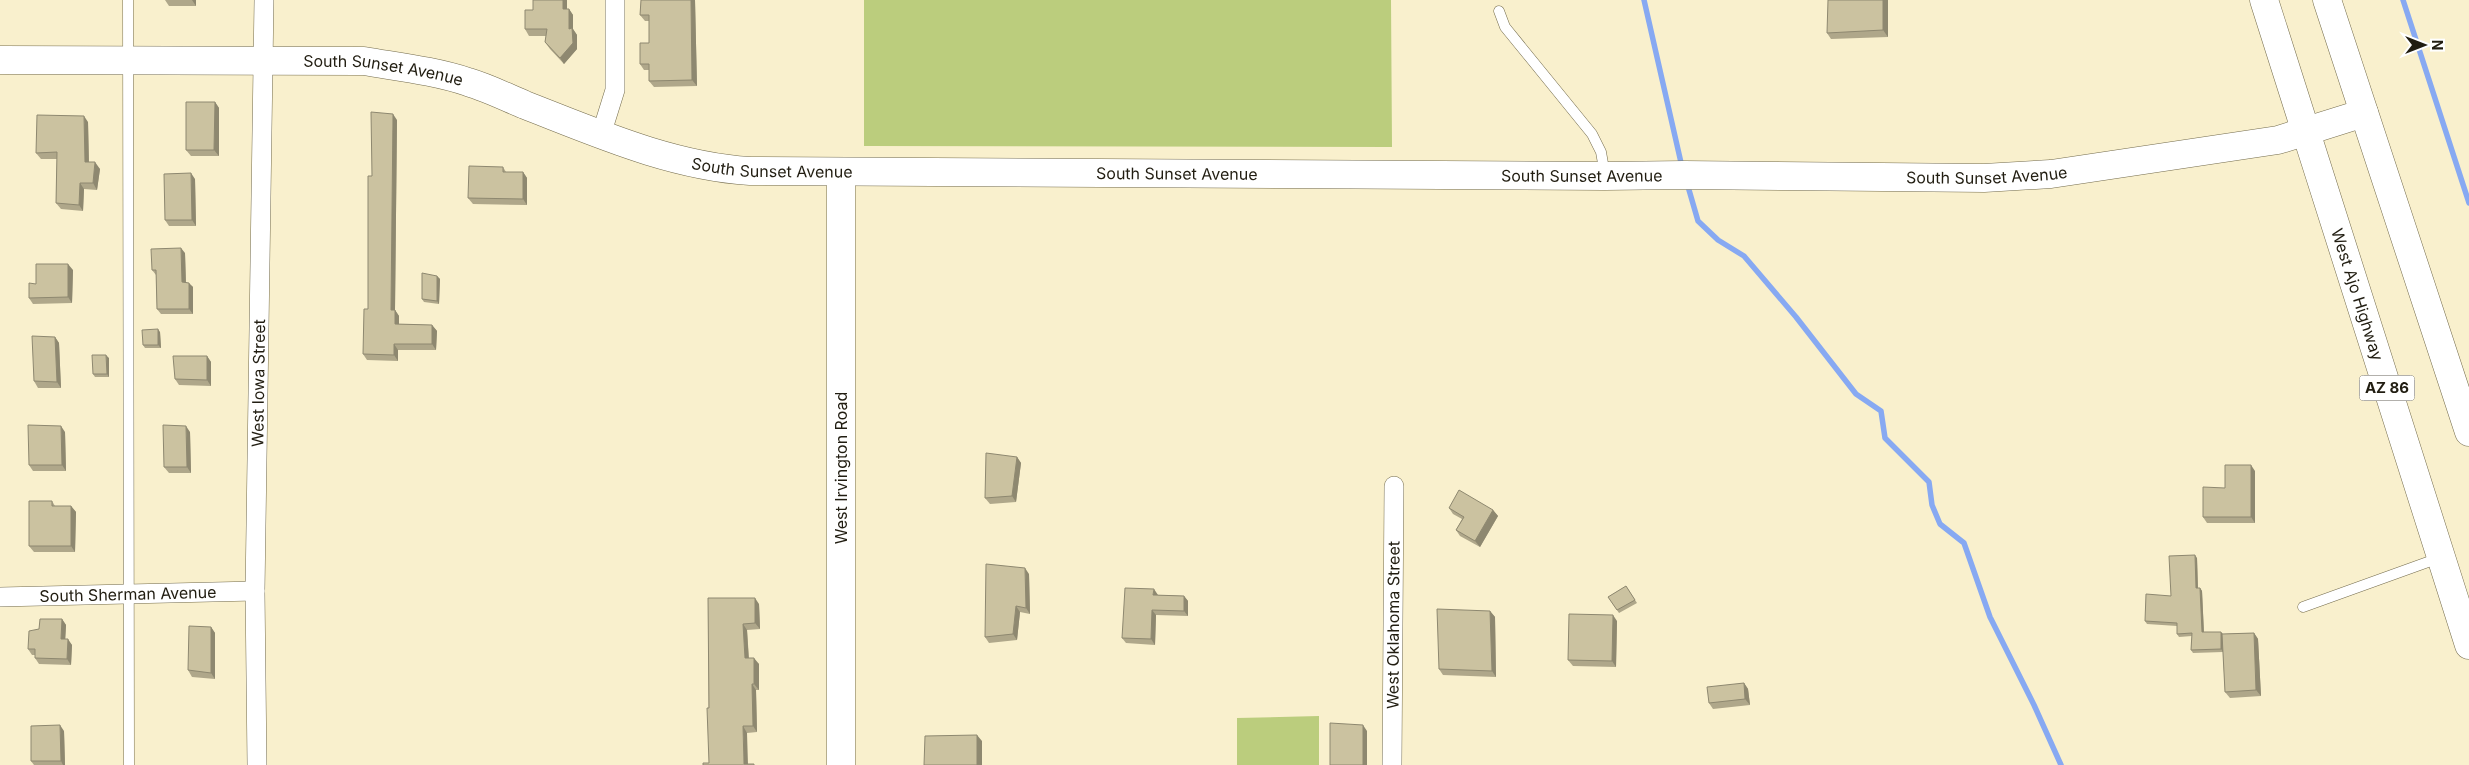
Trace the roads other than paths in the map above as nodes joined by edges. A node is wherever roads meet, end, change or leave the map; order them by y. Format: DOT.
graph roads {
  1 [pos="128,0"];
  2 [pos="264,0"];
  3 [pos="615,0"];
  4 [pos="2264,0"];
  5 [pos="2327,0"];
  6 [pos="1499,11"];
  7 [pos="0,60"];
  8 [pos="128,60"];
  9 [pos="265,60"];
  10 [pos="2364,113"];
  11 [pos="2305,132"];
  12 [pos="601,135"];
  13 [pos="841,172"];
  14 [pos="1605,176"];
  15 [pos="2469,432"];
  16 [pos="1394,486"];
  17 [pos="2440,558"];
  18 [pos="255,591"];
  19 [pos="129,594"];
  20 [pos="0,597"];
  21 [pos="2303,607"];
  22 [pos="2469,645"];
  23 [pos="129,765"];
  24 [pos="257,765"];
  25 [pos="841,765"];
  26 [pos="1392,765"];
  1 -- 8 [label="lane"];
  2 -- 9 [label="street, West Iowa Street"];
  3 -- 12 [label="street"];
  4 -- 11 [label="street, West Ajo Highway / AZ 86"];
  5 -- 10 [label="street"];
  6 -- 14 [label="lane"];
  7 -- 8 [label="street, South Sunset Avenue"];
  8 -- 9 [label="street, South Sunset Avenue"];
  8 -- 19 [label="lane"];
  9 -- 12 [label="street, South Sunset Avenue"];
  9 -- 18 [label="street, West Iowa Street"];
  10 -- 11 [label="street, South Sunset Avenue"];
  10 -- 15 [label="street"];
  11 -- 14 [label="street, South Sunset Avenue"];
  11 -- 17 [label="street, West Ajo Highway / AZ 86"];
  12 -- 13 [label="street, South Sunset Avenue"];
  13 -- 14 [label="street, South Sunset Avenue"];
  13 -- 25 [label="street, West Irvington Road"];
  16 -- 26 [label="street, West Oklahoma Street"];
  17 -- 21 [label="lane"];
  17 -- 22 [label="street, West Ajo Highway / AZ 86"];
  18 -- 19 [label="street, South Sherman Avenue"];
  18 -- 24 [label="street, West Iowa Street"];
  19 -- 20 [label="street, South Sherman Avenue"];
  19 -- 23 [label="lane"];
}
